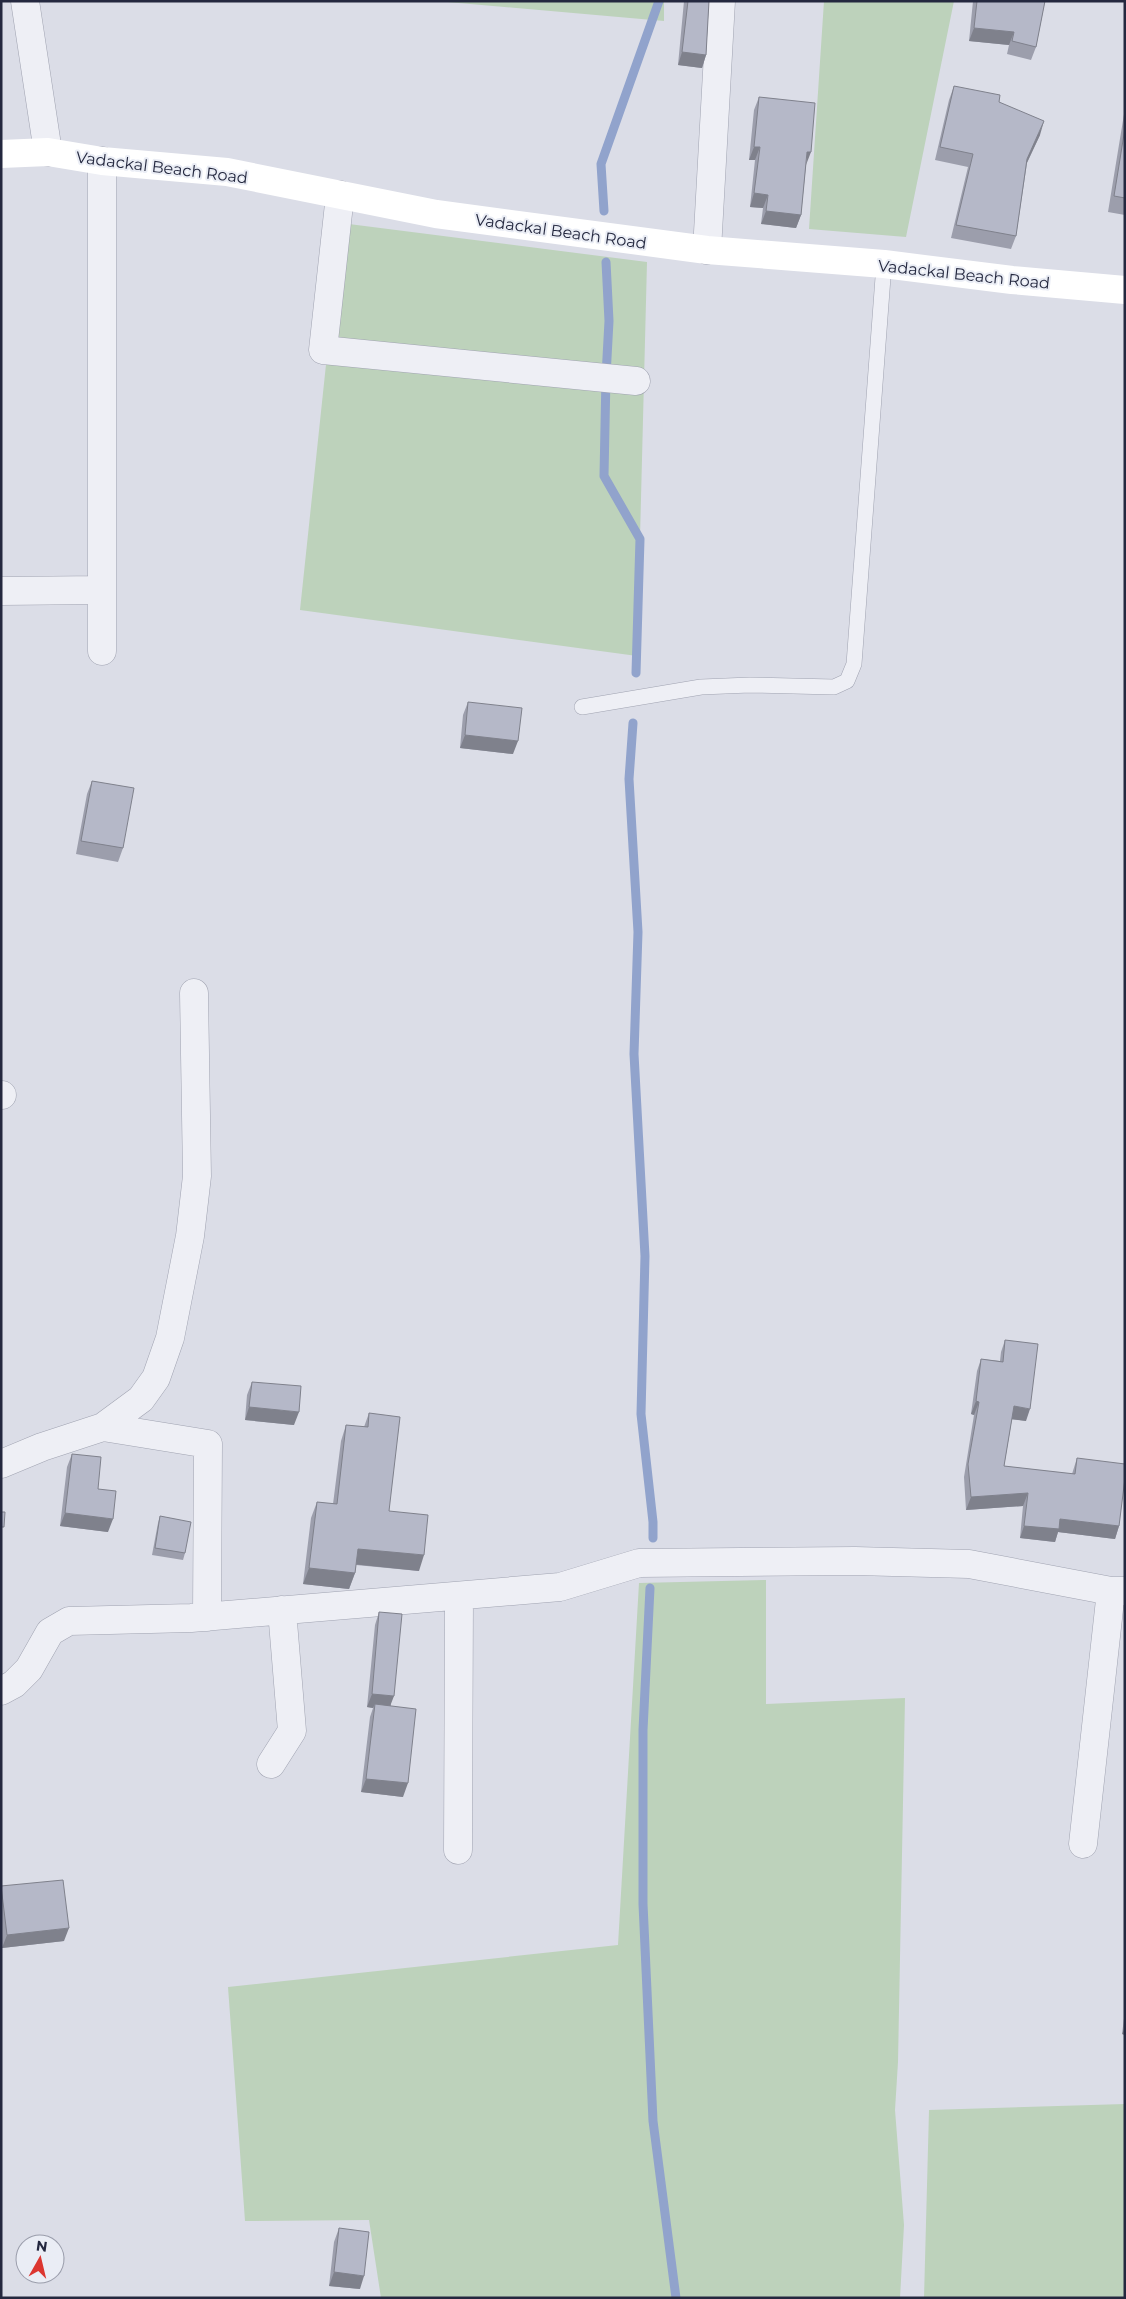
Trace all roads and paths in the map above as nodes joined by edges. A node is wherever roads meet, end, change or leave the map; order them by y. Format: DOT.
graph roads {
  1 [pos="25,1"];
  2 [pos="721,1"];
  3 [pos="48,152"];
  4 [pos="1,154"];
  5 [pos="102,161"];
  6 [pos="340,195"];
  7 [pos="707,250"];
  8 [pos="884,264"];
  9 [pos="1125,290"];
  10 [pos="617,379"];
  11 [pos="102,590"];
  12 [pos="1,591"];
  13 [pos="102,652"];
  14 [pos="582,707"];
  15 [pos="194,993"];
  16 [pos="102,1427"];
  17 [pos="1,1464"];
  18 [pos="1118,1591"];
  19 [pos="459,1596"];
  20 [pos="282,1610"];
  21 [pos="207,1617"];
  22 [pos="1,1691"];
  23 [pos="272,1764"];
  24 [pos="1083,1844"];
  25 [pos="458,1850"];
  1 -- 3 [label="street"];
  2 -- 7 [label="street"];
  3 -- 4 [label="main road, Vadackal Beach Road"];
  3 -- 5 [label="main road, Vadackal Beach Road"];
  5 -- 6 [label="main road, Vadackal Beach Road"];
  5 -- 11 [label="street"];
  6 -- 7 [label="main road, Vadackal Beach Road"];
  6 -- 10 [label="street"];
  7 -- 8 [label="main road, Vadackal Beach Road"];
  8 -- 9 [label="main road, Vadackal Beach Road"];
  8 -- 14 [label="lane"];
  11 -- 12 [label="street"];
  11 -- 13 [label="street"];
  15 -- 16 [label="street"];
  16 -- 17 [label="street"];
  16 -- 21 [label="street"];
  18 -- 19 [label="street"];
  18 -- 24 [label="street"];
  19 -- 20 [label="street"];
  19 -- 25 [label="street"];
  20 -- 21 [label="street"];
  20 -- 23 [label="street"];
  21 -- 22 [label="street"];
}
